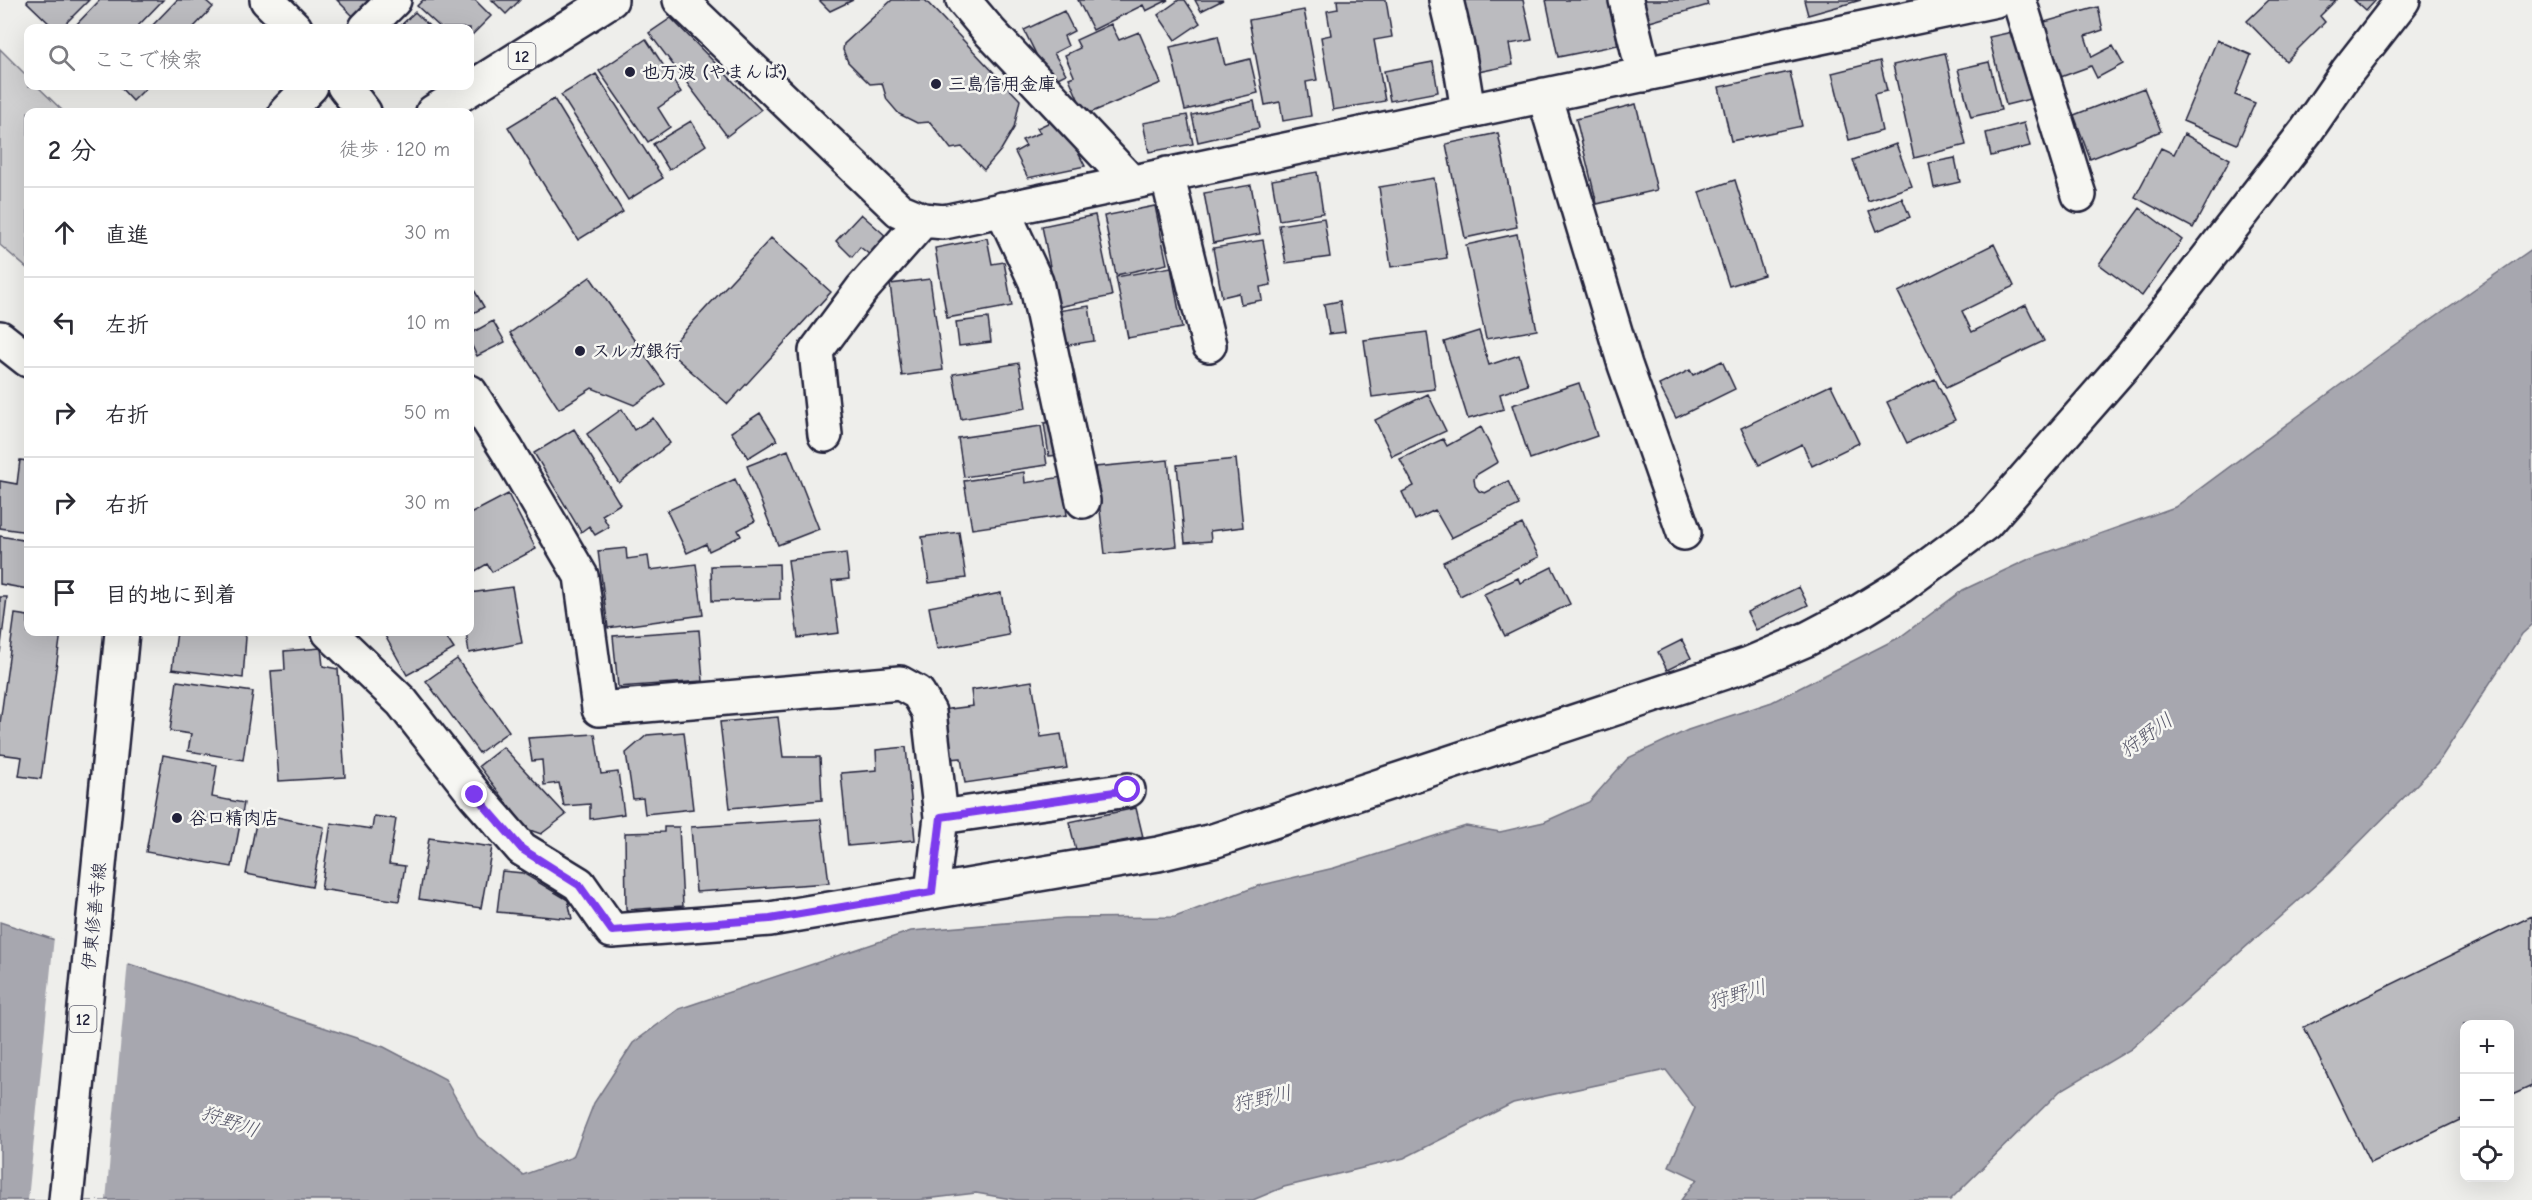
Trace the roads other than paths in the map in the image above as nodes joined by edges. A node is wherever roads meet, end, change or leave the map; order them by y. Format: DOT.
graph roads {
  1 [pos="267,0"];
  2 [pos="394,0"];
  3 [pos="611,0"];
  4 [pos="680,0"];
  5 [pos="963,0"];
  6 [pos="1446,0"];
  7 [pos="1626,0"];
  8 [pos="1996,0"];
  9 [pos="2019,0"];
  10 [pos="2403,0"];
  11 [pos="292,24"];
  12 [pos="370,24"];
  13 [pos="1644,75"];
  14 [pos="474,86"];
  15 [pos="307,90"];
  16 [pos="347,90"];
  17 [pos="468,90"];
  18 [pos="1544,95"];
  19 [pos="290,108"];
  20 [pos="361,108"];
  21 [pos="439,108"];
  22 [pos="1468,111"];
  23 [pos="1167,174"];
  24 [pos="1131,182"];
  25 [pos="2079,195"];
  26 [pos="1002,210"];
  27 [pos="923,220"];
  28 [pos="1209,345"];
  29 [pos="474,398"];
  30 [pos="825,435"];
  31 [pos="1083,501"];
  32 [pos="1684,533"];
  33 [pos="122,636"];
  34 [pos="333,636"];
  35 [pos="1128,790"];
  36 [pos="941,817"];
  37 [pos="932,892"];
  38 [pos="66,1200"];
  1 -- 11 [label="street"];
  2 -- 12 [label="street"];
  3 -- 14 [label="street, 12"];
  4 -- 27 [label="street"];
  5 -- 24 [label="street"];
  6 -- 22 [label="street"];
  7 -- 13 [label="street"];
  8 -- 13 [label="street"];
  9 -- 25 [label="street"];
  10 -- 37 [label="street"];
  13 -- 18 [label="street"];
  15 -- 19 [label="street"];
  16 -- 20 [label="street"];
  17 -- 21 [label="street, 12"];
  18 -- 22 [label="street"];
  18 -- 32 [label="street"];
  22 -- 23 [label="street"];
  23 -- 24 [label="street"];
  23 -- 28 [label="street"];
  24 -- 26 [label="street"];
  26 -- 27 [label="street"];
  26 -- 31 [label="street"];
  27 -- 30 [label="street"];
  29 -- 36 [label="street"];
  33 -- 38 [label="street, 伊東修善寺線 / 12"];
  34 -- 37 [label="street"];
  35 -- 36 [label="street"];
  36 -- 37 [label="street"];
}
